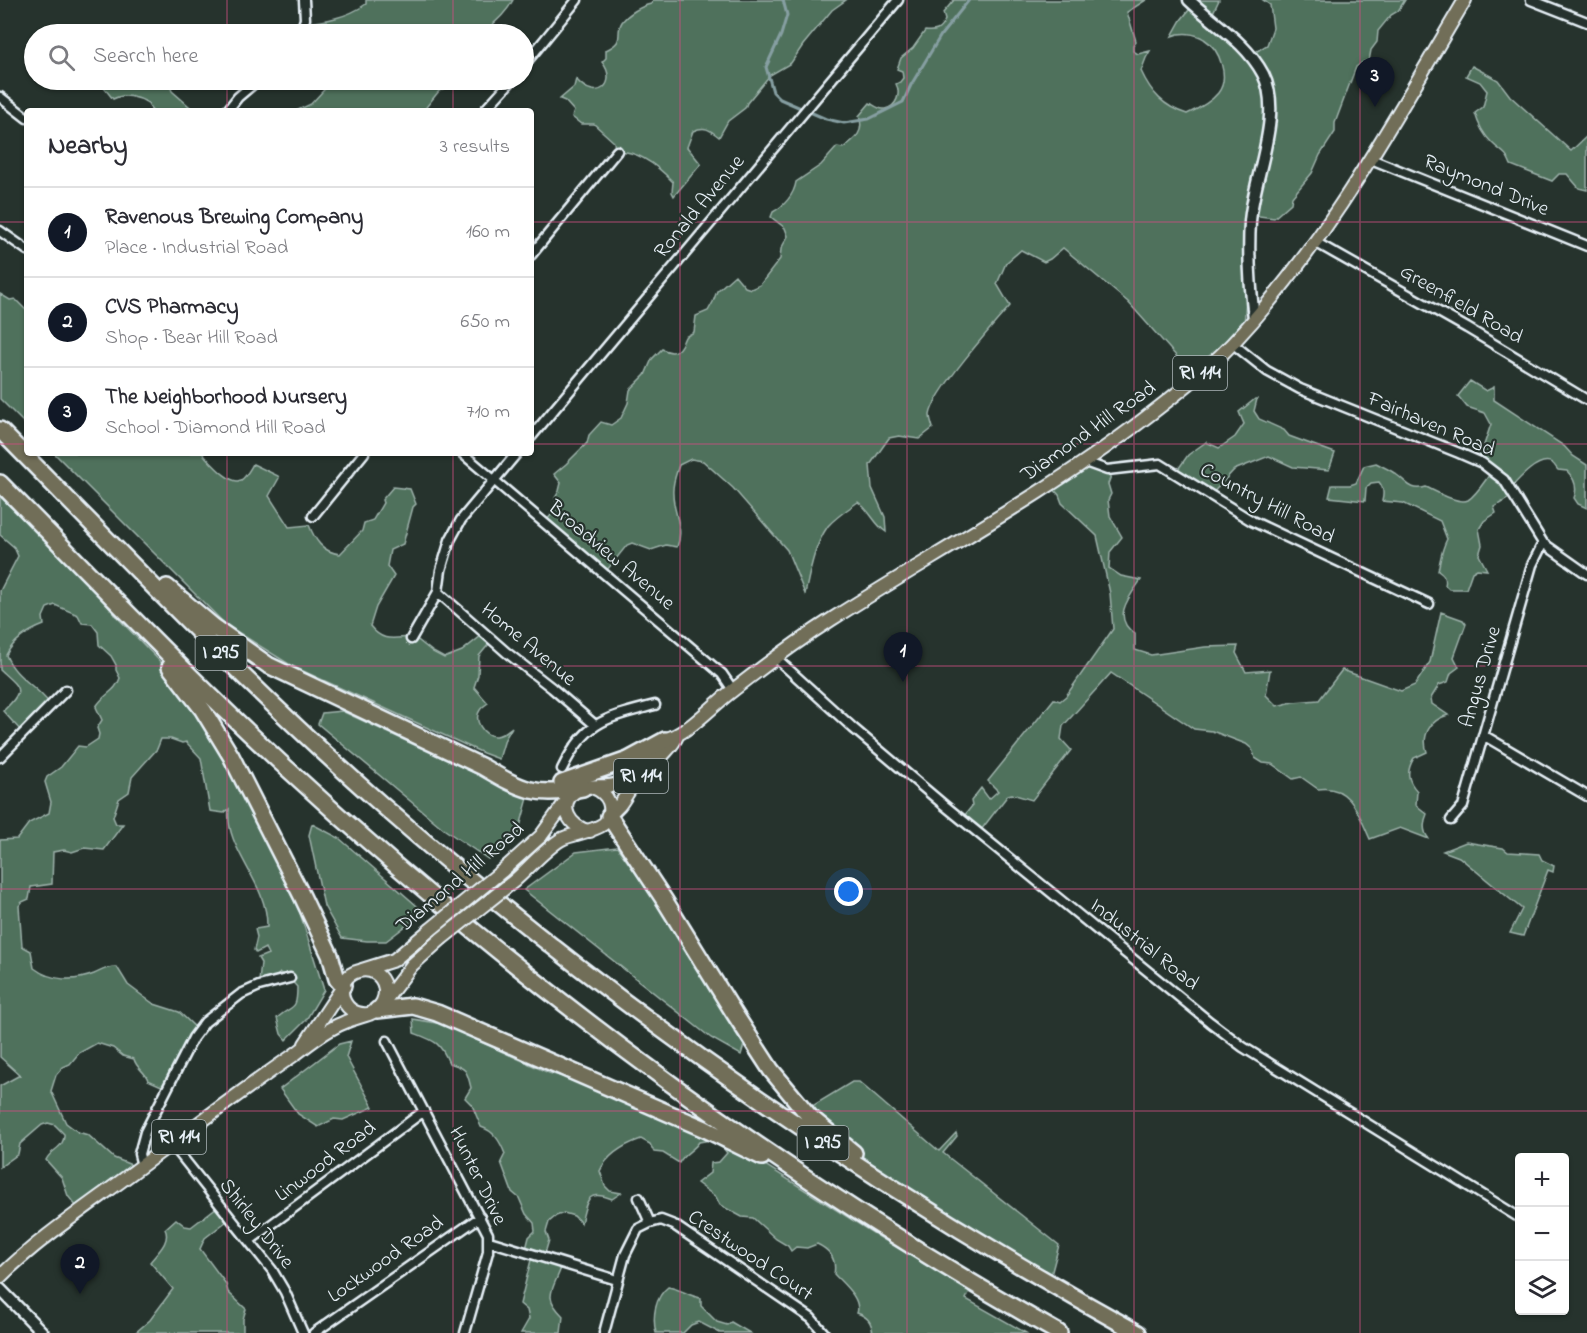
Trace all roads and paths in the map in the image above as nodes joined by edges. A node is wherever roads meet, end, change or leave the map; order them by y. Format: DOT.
graph roads {
  1 [pos="304,0"];
  2 [pos="577,0"];
  3 [pos="897,0"];
  4 [pos="1189,0"];
  5 [pos="1465,0"];
  6 [pos="1531,0"];
  7 [pos="1587,22"];
  8 [pos="303,24"];
  9 [pos="534,53"];
  10 [pos="246,90"];
  11 [pos="503,90"];
  12 [pos="0,97"];
  13 [pos="229,108"];
  14 [pos="487,108"];
  15 [pos="24,116"];
  16 [pos="617,151"];
  17 [pos="1371,159"];
  18 [pos="0,231"];
  19 [pos="1315,242"];
  20 [pos="1587,246"];
  21 [pos="24,248"];
  22 [pos="534,251"];
  23 [pos="1254,318"];
  24 [pos="1232,344"];
  25 [pos="1587,400"];
  26 [pos="0,430"];
  27 [pos="534,433"];
  28 [pos="24,455"];
  29 [pos="25,456"];
  30 [pos="362,456"];
  31 [pos="466,456"];
  32 [pos="515,456"];
  33 [pos="1085,462"];
  34 [pos="495,480"];
  35 [pos="0,483"];
  36 [pos="81,513"];
  37 [pos="313,516"];
  38 [pos="1544,543"];
  39 [pos="1587,574"];
  40 [pos="438,592"];
  41 [pos="120,604"];
  42 [pos="1429,604"];
  43 [pos="411,639"];
  44 [pos="776,658"];
  45 [pos="66,690"];
  46 [pos="733,690"];
  47 [pos="655,705"];
  48 [pos="595,725"];
  49 [pos="1483,735"];
  50 [pos="671,738"];
  51 [pos="0,757"];
  52 [pos="483,767"];
  53 [pos="562,769"];
  54 [pos="582,790"];
  55 [pos="1587,796"];
  56 [pos="609,815"];
  57 [pos="1451,820"];
  58 [pos="590,831"];
  59 [pos="361,971"];
  60 [pos="290,978"];
  61 [pos="342,987"];
  62 [pos="376,1009"];
  63 [pos="387,1041"];
  64 [pos="301,1050"];
  65 [pos="424,1111"];
  66 [pos="171,1143"];
  67 [pos="141,1166"];
  68 [pos="639,1198"];
  69 [pos="837,1198"];
  70 [pos="932,1214"];
  71 [pos="1515,1215"];
  72 [pos="480,1216"];
  73 [pos="650,1222"];
  74 [pos="249,1241"];
  75 [pos="489,1241"];
  76 [pos="0,1276"];
  77 [pos="617,1280"];
  78 [pos="0,1289"];
  79 [pos="44,1333"];
  80 [pos="303,1333"];
  81 [pos="314,1333"];
  82 [pos="465,1333"];
  83 [pos="604,1333"];
  84 [pos="824,1333"];
  85 [pos="1059,1333"];
  86 [pos="1137,1333"];
  1 -- 8 [label="street"];
  2 -- 9 [label="street"];
  3 -- 27 [label="street, Ronald Avenue"];
  4 -- 23 [label="street"];
  5 -- 17 [label="main road, Diamond Hill Road / RI 114"];
  6 -- 7 [label="street"];
  10 -- 13 [label="street"];
  11 -- 14 [label="street"];
  12 -- 15 [label="street"];
  16 -- 22 [label="street"];
  17 -- 19 [label="main road, Diamond Hill Road / RI 114"];
  17 -- 20 [label="street, Raymond Drive"];
  18 -- 21 [label="street"];
  19 -- 23 [label="main road, Diamond Hill Road / RI 114"];
  19 -- 25 [label="street, Greenfield Road"];
  23 -- 24 [label="main road, Diamond Hill Road / RI 114"];
  24 -- 33 [label="main road, Diamond Hill Road / RI 114"];
  24 -- 38 [label="street, Fairhaven Road"];
  26 -- 28 [label="highway, I 295"];
  29 -- 36 [label="highway, I 295"];
  30 -- 37 [label="street"];
  31 -- 34 [label="street, Broadview Avenue"];
  32 -- 34 [label="street"];
  33 -- 42 [label="street, Country Hill Road"];
  33 -- 44 [label="main road, Diamond Hill Road / RI 114"];
  34 -- 40 [label="street"];
  34 -- 46 [label="street, Broadview Avenue"];
  35 -- 41 [label="highway, I 295"];
  36 -- 52 [label="highway"];
  36 -- 70 [label="highway, I 295"];
  38 -- 39 [label="street, Fairhaven Road"];
  38 -- 49 [label="street, Angus Drive"];
  40 -- 43 [label="street"];
  40 -- 48 [label="street, Home Avenue"];
  41 -- 61 [label="highway"];
  41 -- 69 [label="highway, I 295"];
  44 -- 46 [label="main road, Diamond Hill Road / RI 114"];
  44 -- 71 [label="street, Industrial Road"];
  45 -- 51 [label="street"];
  46 -- 50 [label="main road, Diamond Hill Road / RI 114"];
  47 -- 48 [label="street"];
  48 -- 53 [label="street"];
  49 -- 55 [label="street"];
  49 -- 57 [label="street, Angus Drive"];
  50 -- 52 [label="highway"];
  50 -- 54 [label="main road, Diamond Hill Road / RI 114"];
  50 -- 56 [label="main road, Diamond Hill Road / RI 114"];
  52 -- 54 [label="highway"];
  54 -- 56 [label="main road"];
  54 -- 58 [label="main road"];
  54 -- 59 [label="main road, Diamond Hill Road, bridge"];
  56 -- 58 [label="main road, Diamond Hill Road"];
  56 -- 70 [label="highway"];
  58 -- 62 [label="main road, Diamond Hill Road, bridge"];
  59 -- 61 [label="main road"];
  59 -- 62 [label="main road"];
  60 -- 67 [label="street"];
  61 -- 62 [label="main road"];
  61 -- 64 [label="main road, RI 114"];
  62 -- 64 [label="main road, RI 114"];
  62 -- 69 [label="highway"];
  63 -- 65 [label="street, Hunter Drive"];
  64 -- 66 [label="main road, RI 114"];
  65 -- 72 [label="street, Hunter Drive"];
  65 -- 74 [label="street, Linwood Road"];
  66 -- 67 [label="main road, RI 114"];
  66 -- 74 [label="street, Shirley Drive"];
  67 -- 76 [label="main road, RI 114"];
  68 -- 73 [label="street"];
  69 -- 85 [label="highway, I 295"];
  70 -- 86 [label="highway, I 295"];
  72 -- 75 [label="street, Hunter Drive"];
  72 -- 81 [label="street, Lockwood Road"];
  73 -- 77 [label="street"];
  73 -- 84 [label="street, Crestwood Court"];
  74 -- 80 [label="street, Shirley Drive"];
  75 -- 77 [label="street, Hunter Drive"];
  75 -- 82 [label="street"];
  77 -- 83 [label="street"];
  78 -- 79 [label="street"];
}
